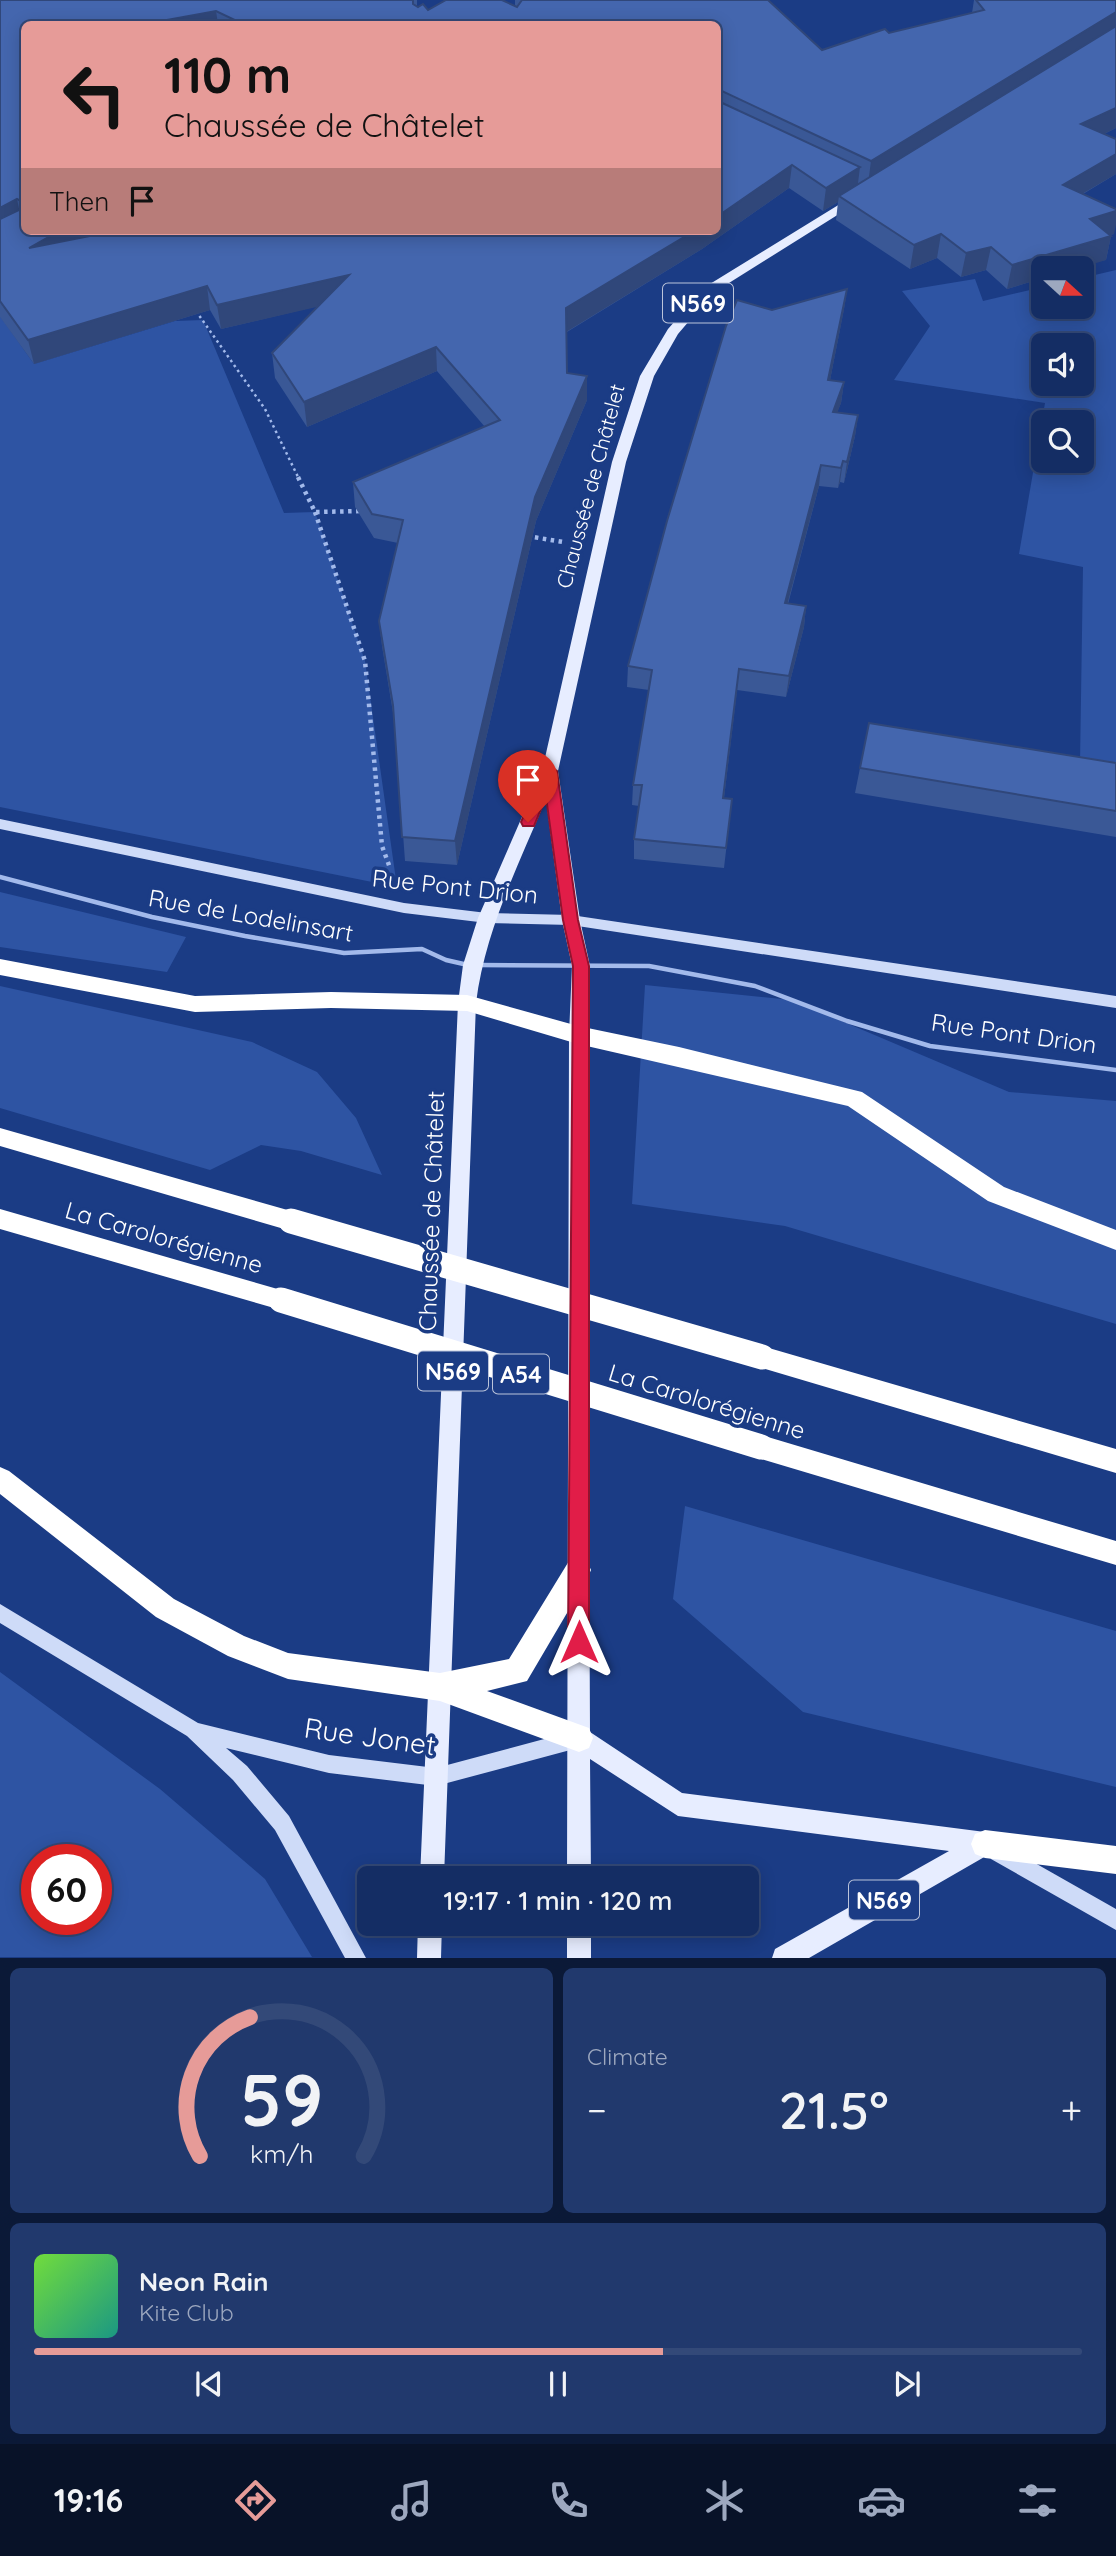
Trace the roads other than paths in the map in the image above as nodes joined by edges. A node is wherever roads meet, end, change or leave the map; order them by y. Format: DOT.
graph roads {
  1 [pos="870,191"];
  2 [pos="550,771"];
  3 [pos="0,824"];
  4 [pos="0,877"];
  5 [pos="487,918"];
  6 [pos="571,920"];
  7 [pos="472,965"];
  8 [pos="581,966"];
  9 [pos="0,967"];
  10 [pos="1116,1002"];
  11 [pos="467,1003"];
  12 [pos="578,1035"];
  13 [pos="1116,1070"];
  14 [pos="0,1137"];
  15 [pos="0,1219"];
  16 [pos="1116,1240"];
  17 [pos="1116,1461"];
  18 [pos="0,1479"];
  19 [pos="1116,1553"];
  20 [pos="578,1570"];
  21 [pos="0,1613"];
  22 [pos="440,1687"];
  23 [pos="194,1730"];
  24 [pos="579,1738"];
  25 [pos="436,1777"];
  26 [pos="985,1844"];
  27 [pos="1116,1860"];
  28 [pos="432,1866"];
  29 [pos="579,1866"];
  30 [pos="1116,1920"];
  31 [pos="430,1936"];
  32 [pos="579,1936"];
  33 [pos="356,1958"];
  34 [pos="429,1958"];
  35 [pos="579,1958"];
  36 [pos="784,1958"];
  1 -- 2 [label="main road, Chaussée de Châtelet / N569"];
  2 -- 5 [label="main road, Chaussée de Châtelet / N569"];
  2 -- 6 [label="main road, Chaussée de Châtelet / N569"];
  3 -- 5 [label="street, Rue Pont Drion"];
  4 -- 7 [label="lane, Rue de Lodelinsart"];
  5 -- 6 [label="street, Rue Pont Drion"];
  5 -- 7 [label="main road, Chaussée de Châtelet / N569"];
  6 -- 8 [label="main road, Chaussée de Châtelet / N569"];
  6 -- 10 [label="street, Rue Pont Drion"];
  7 -- 8 [label="lane, Rue de Lodelinsart"];
  7 -- 11 [label="main road, Chaussée de Châtelet / N569"];
  8 -- 12 [label="main road, Chaussée de Châtelet / N569"];
  8 -- 13 [label="lane, Rue Pont Drion"];
  9 -- 11 [label="highway"];
  11 -- 12 [label="highway"];
  11 -- 22 [label="main road, Chaussée de Châtelet / N569"];
  12 -- 16 [label="highway"];
  12 -- 20 [label="main road, Chaussée de Châtelet / N569"];
  14 -- 17 [label="highway, La Carolorégienne, bridge"];
  15 -- 19 [label="highway, La Carolorégienne / A54, bridge"];
  18 -- 22 [label="highway"];
  20 -- 22 [label="highway"];
  20 -- 24 [label="main road, Chaussée de Châtelet / N569"];
  21 -- 23 [label="street, Rue Jonet"];
  22 -- 24 [label="highway"];
  22 -- 25 [label="main road, Chaussée de Châtelet / N569"];
  23 -- 25 [label="street, Rue Jonet"];
  23 -- 33 [label="street, Rue Jonet"];
  24 -- 25 [label="street, Rue Jonet"];
  24 -- 26 [label="main road"];
  24 -- 29 [label="main road, Chaussée de Châtelet / N569"];
  25 -- 28 [label="main road, Chaussée de Châtelet / N569"];
  26 -- 27 [label="highway"];
  26 -- 30 [label="street"];
  26 -- 36 [label="main road, N569"];
  31 -- 34 [label="main road"];
  32 -- 35 [label="main road"];
}
